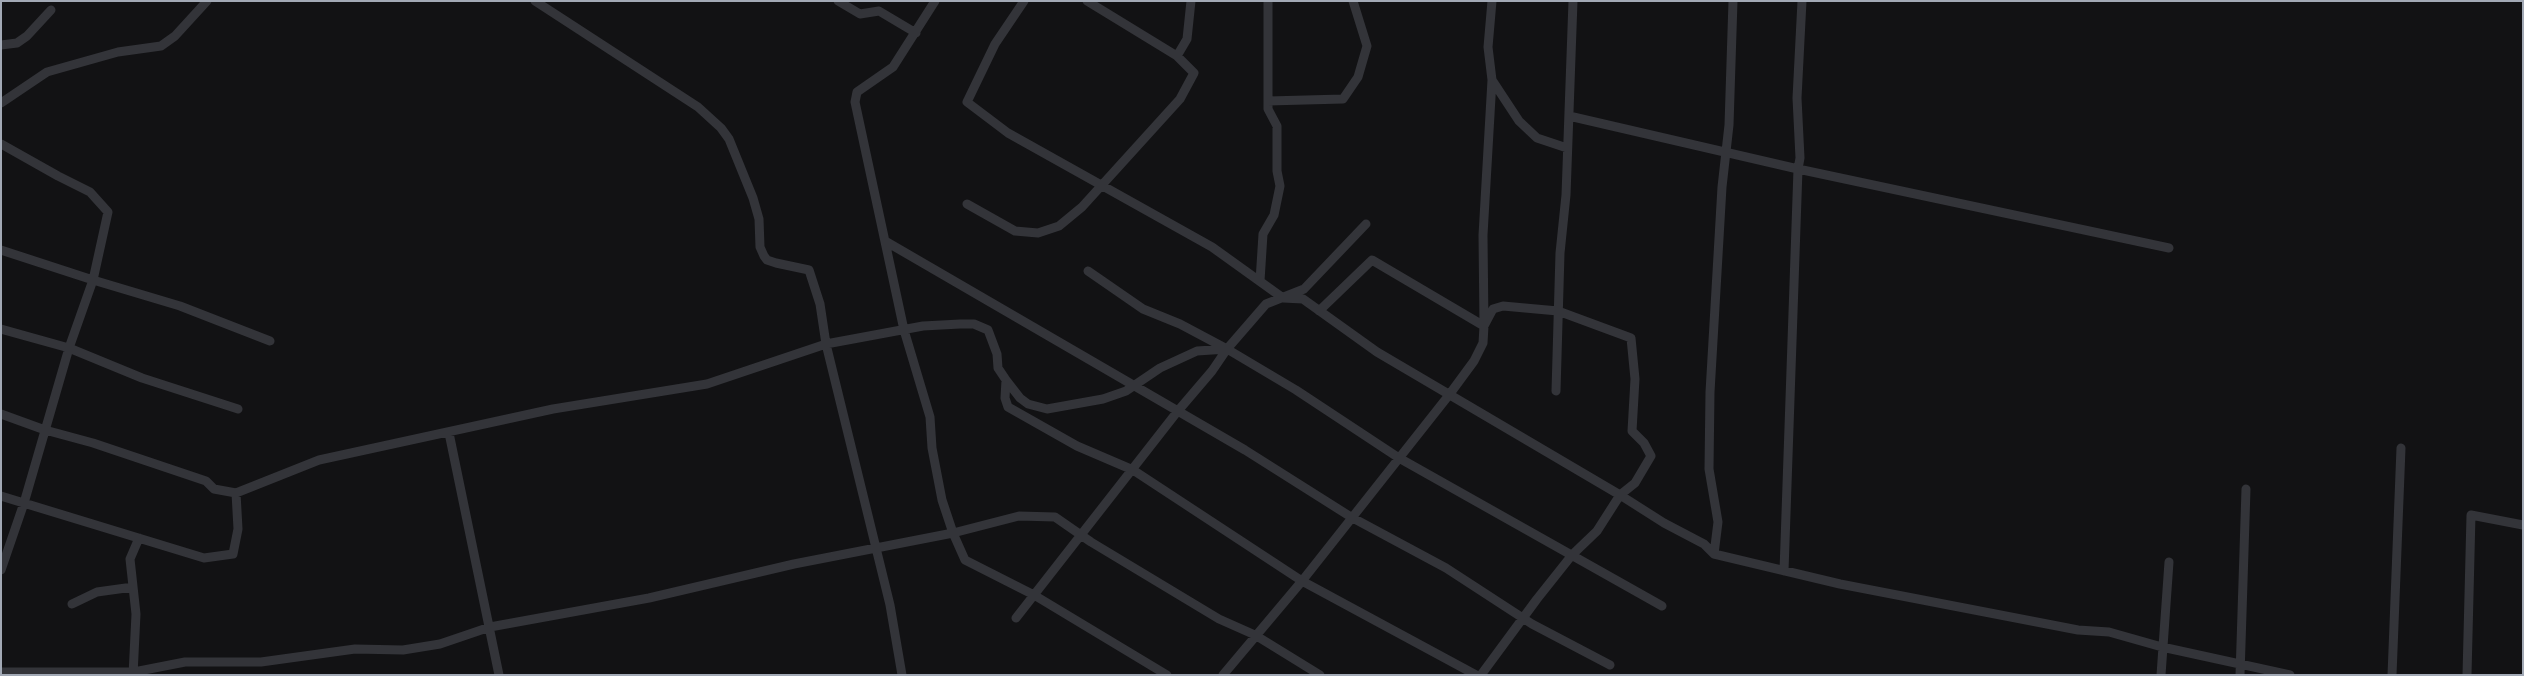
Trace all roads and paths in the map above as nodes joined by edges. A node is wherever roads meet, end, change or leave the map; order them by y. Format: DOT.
graph roads {
  1 [pos="207,1"];
  2 [pos="535,1"];
  3 [pos="838,1"];
  4 [pos="935,1"];
  5 [pos="1024,1"];
  6 [pos="1087,1"];
  7 [pos="1191,1"];
  8 [pos="1268,1"];
  9 [pos="1353,1"];
  10 [pos="1492,1"];
  11 [pos="1573,1"];
  12 [pos="1733,1"];
  13 [pos="1802,1"];
  14 [pos="51,10"];
  15 [pos="916,33"];
  16 [pos="1,46"];
  17 [pos="1177,56"];
  18 [pos="1492,80"];
  19 [pos="1268,101"];
  20 [pos="1,103"];
  21 [pos="1569,116"];
  22 [pos="1,144"];
  23 [pos="1567,148"];
  24 [pos="1726,153"];
  25 [pos="1798,169"];
  26 [pos="1101,184"];
  27 [pos="967,204"];
  28 [pos="1366,224"];
  29 [pos="885,241"];
  30 [pos="2169,248"];
  31 [pos="1,250"];
  32 [pos="1088,271"];
  33 [pos="92,280"];
  34 [pos="1260,281"];
  35 [pos="1283,298"];
  36 [pos="1320,311"];
  37 [pos="1558,311"];
  38 [pos="1484,326"];
  39 [pos="1,329"];
  40 [pos="904,330"];
  41 [pos="270,341"];
  42 [pos="826,344"];
  43 [pos="69,348"];
  44 [pos="1227,349"];
  45 [pos="1006,380"];
  46 [pos="1134,386"];
  47 [pos="1556,391"];
  48 [pos="1449,395"];
  49 [pos="238,410"];
  50 [pos="1177,412"];
  51 [pos="1,414"];
  52 [pos="44,430"];
  53 [pos="449,433"];
  54 [pos="2401,448"];
  55 [pos="1399,458"];
  56 [pos="1132,470"];
  57 [pos="2246,489"];
  58 [pos="236,493"];
  59 [pos="1620,495"];
  60 [pos="1,496"];
  61 [pos="24,504"];
  62 [pos="1351,517"];
  63 [pos="2523,525"];
  64 [pos="953,533"];
  65 [pos="1080,535"];
  66 [pos="139,538"];
  67 [pos="876,549"];
  68 [pos="1714,554"];
  69 [pos="1572,555"];
  70 [pos="2170,562"];
  71 [pos="1,570"];
  72 [pos="1784,571"];
  73 [pos="1302,581"];
  74 [pos="133,587"];
  75 [pos="1034,595"];
  76 [pos="72,604"];
  77 [pos="1662,606"];
  78 [pos="1016,618"];
  79 [pos="1524,618"];
  80 [pos="490,627"];
  81 [pos="1255,635"];
  82 [pos="2162,647"];
  83 [pos="1610,665"];
  84 [pos="2240,665"];
  85 [pos="1,672"];
  86 [pos="134,673"];
  87 [pos="49,674"];
  88 [pos="499,675"];
  89 [pos="902,675"];
  90 [pos="1168,675"];
  91 [pos="1223,675"];
  92 [pos="1320,675"];
  93 [pos="1476,675"];
  94 [pos="1481,675"];
  95 [pos="2161,675"];
  96 [pos="2240,675"];
  97 [pos="2290,675"];
  98 [pos="2392,675"];
  99 [pos="2467,675"];
  1 -- 20 [label="street"];
  2 -- 42 [label="street"];
  3 -- 15 [label="street"];
  4 -- 15 [label="street"];
  5 -- 26 [label="street"];
  6 -- 17 [label="street"];
  7 -- 17 [label="street"];
  8 -- 19 [label="street"];
  9 -- 19 [label="street"];
  10 -- 18 [label="street"];
  11 -- 21 [label="street"];
  12 -- 24 [label="street"];
  13 -- 25 [label="street"];
  14 -- 16 [label="street"];
  15 -- 29 [label="street"];
  17 -- 26 [label="street"];
  18 -- 23 [label="street"];
  18 -- 38 [label="street"];
  19 -- 34 [label="street"];
  21 -- 23 [label="street"];
  21 -- 24 [label="street"];
  22 -- 33 [label="street"];
  23 -- 37 [label="street"];
  24 -- 25 [label="street"];
  24 -- 68 [label="street"];
  25 -- 30 [label="street"];
  25 -- 72 [label="street"];
  26 -- 27 [label="street"];
  26 -- 34 [label="street"];
  28 -- 35 [label="street"];
  29 -- 40 [label="street"];
  29 -- 46 [label="street"];
  31 -- 33 [label="street"];
  32 -- 44 [label="street"];
  33 -- 41 [label="street"];
  33 -- 43 [label="street"];
  34 -- 35 [label="street"];
  35 -- 36 [label="street"];
  35 -- 44 [label="street"];
  36 -- 38 [label="street"];
  36 -- 48 [label="street"];
  37 -- 38 [label="street"];
  37 -- 47 [label="street"];
  37 -- 59 [label="street"];
  38 -- 48 [label="street"];
  39 -- 43 [label="street"];
  40 -- 42 [label="street"];
  40 -- 45 [label="street"];
  40 -- 64 [label="street"];
  42 -- 53 [label="street"];
  42 -- 67 [label="street"];
  43 -- 49 [label="street"];
  43 -- 52 [label="street"];
  44 -- 46 [label="street"];
  44 -- 50 [label="street"];
  44 -- 55 [label="street"];
  45 -- 46 [label="street"];
  45 -- 56 [label="street"];
  46 -- 50 [label="street"];
  48 -- 55 [label="street"];
  48 -- 59 [label="street"];
  50 -- 56 [label="street"];
  50 -- 62 [label="street"];
  51 -- 52 [label="street"];
  52 -- 58 [label="street"];
  52 -- 61 [label="street"];
  53 -- 58 [label="street"];
  53 -- 80 [label="street"];
  54 -- 98 [label="street"];
  55 -- 62 [label="street"];
  55 -- 69 [label="street"];
  56 -- 65 [label="street"];
  56 -- 73 [label="street"];
  57 -- 84 [label="street"];
  58 -- 66 [label="street"];
  59 -- 68 [label="street"];
  59 -- 69 [label="street"];
  60 -- 61 [label="street"];
  61 -- 66 [label="street"];
  61 -- 71 [label="street"];
  62 -- 73 [label="street"];
  62 -- 79 [label="street"];
  63 -- 99 [label="street"];
  64 -- 65 [label="street"];
  64 -- 67 [label="street"];
  64 -- 75 [label="street"];
  65 -- 75 [label="street"];
  65 -- 81 [label="street"];
  66 -- 74 [label="street"];
  67 -- 80 [label="street"];
  67 -- 89 [label="street"];
  68 -- 72 [label="street"];
  69 -- 77 [label="street"];
  69 -- 79 [label="street"];
  70 -- 82 [label="street"];
  72 -- 82 [label="street"];
  73 -- 81 [label="street"];
  73 -- 93 [label="street"];
  74 -- 76 [label="street"];
  74 -- 86 [label="street"];
  75 -- 78 [label="street"];
  75 -- 90 [label="street"];
  79 -- 83 [label="street"];
  79 -- 94 [label="street"];
  80 -- 86 [label="street"];
  80 -- 88 [label="street"];
  81 -- 91 [label="street"];
  81 -- 92 [label="street"];
  82 -- 84 [label="street"];
  82 -- 95 [label="street"];
  84 -- 96 [label="street"];
  84 -- 97 [label="street"];
  85 -- 87 [label="street"];
  86 -- 87 [label="street"];
}
